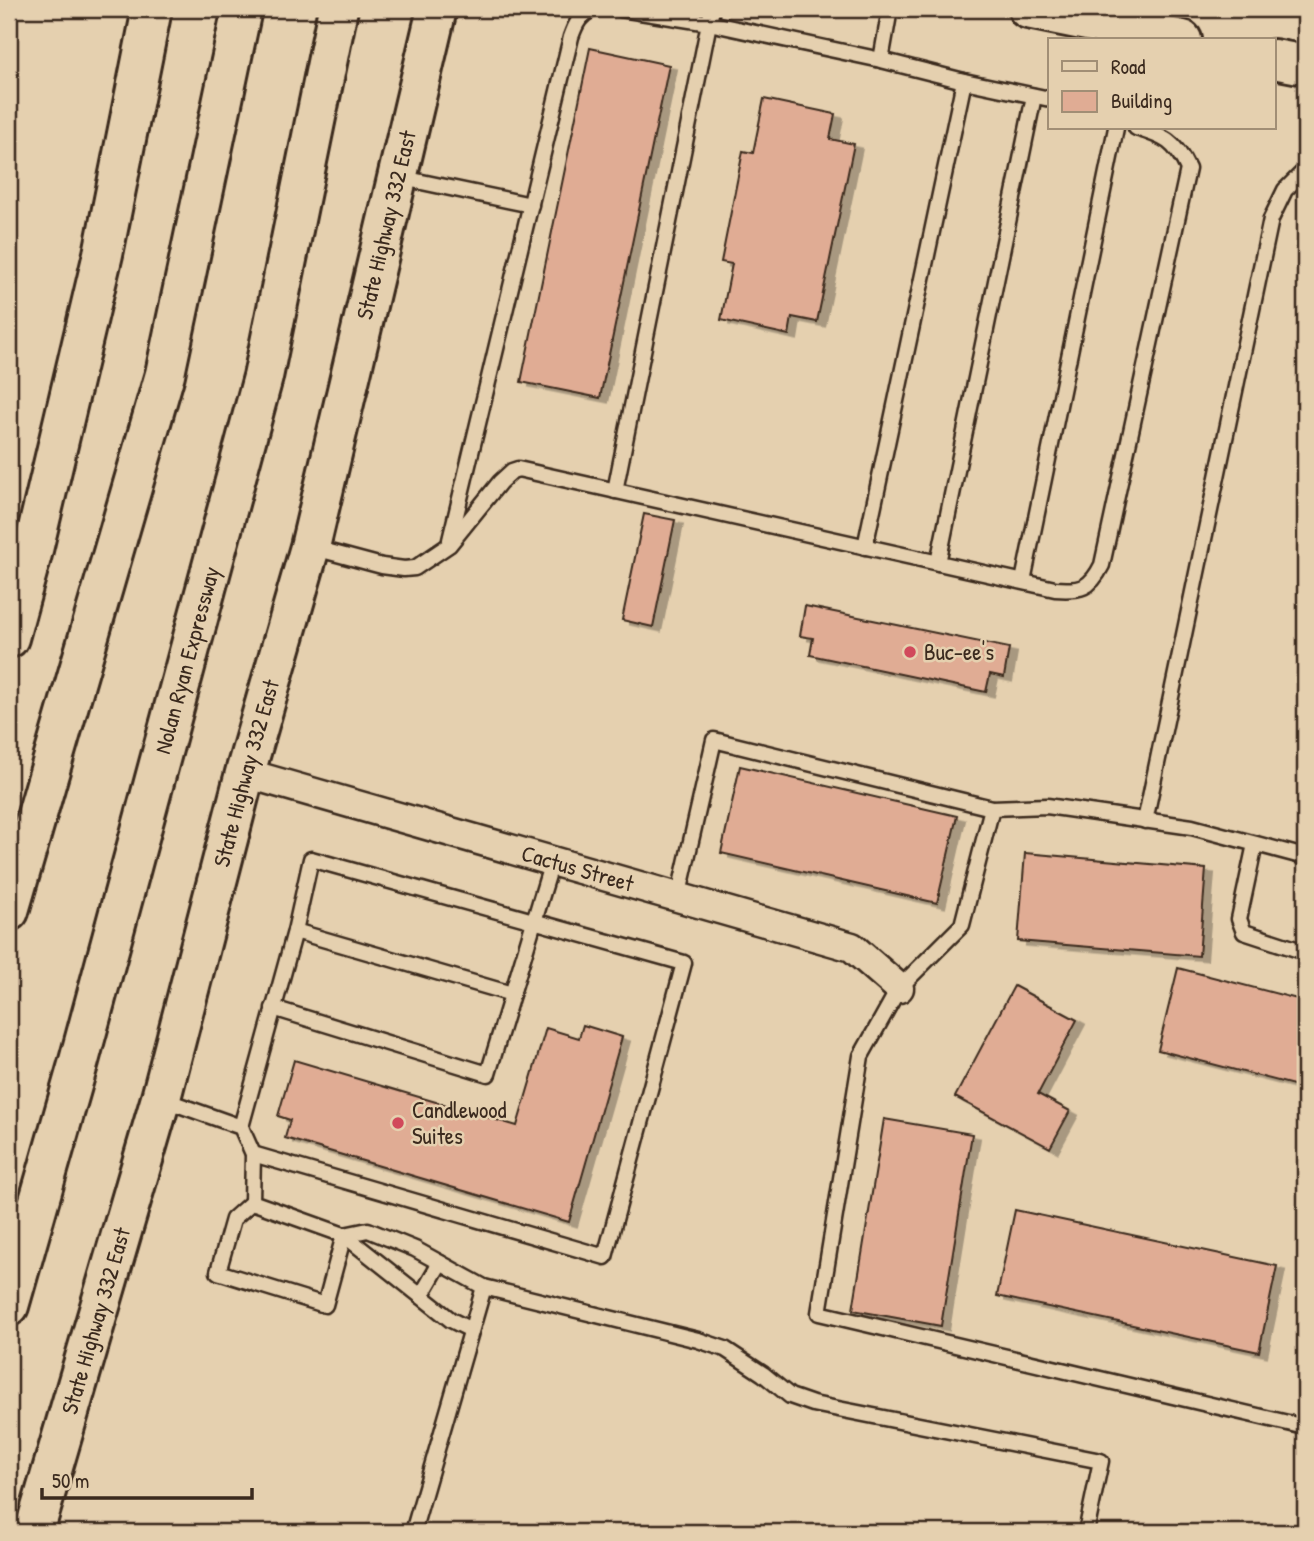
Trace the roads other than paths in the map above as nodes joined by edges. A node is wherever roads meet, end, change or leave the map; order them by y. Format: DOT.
graph roads {
  1 [pos="152,9"];
  2 [pos="242,9"];
  3 [pos="338,9"];
  4 [pos="593,9"];
  5 [pos="621,9"];
  6 [pos="890,9"];
  7 [pos="1028,9"];
  8 [pos="710,16"];
  9 [pos="428,18"];
  10 [pos="1077,19"];
  11 [pos="1172,38"];
  12 [pos="1276,59"];
  13 [pos="881,60"];
  14 [pos="1305,65"];
  15 [pos="964,81"];
  16 [pos="1034,96"];
  17 [pos="1048,99"];
  18 [pos="1116,130"];
  19 [pos="1142,130"];
  20 [pos="1305,170"];
  21 [pos="397,177"];
  22 [pos="531,205"];
  23 [pos="615,491"];
  24 [pos="449,545"];
  25 [pos="310,547"];
  26 [pos="865,547"];
  27 [pos="20,551"];
  28 [pos="938,562"];
  29 [pos="1023,582"];
  30 [pos="9,638"];
  31 [pos="245,773"];
  32 [pos="992,808"];
  33 [pos="1145,821"];
  34 [pos="1255,844"];
  35 [pos="1305,857"];
  36 [pos="552,862"];
  37 [pos="678,898"];
  38 [pos="9,911"];
  39 [pos="534,922"];
  40 [pos="295,931"];
  41 [pos="1305,952"];
  42 [pos="900,988"];
  43 [pos="512,994"];
  44 [pos="273,1008"];
  45 [pos="161,1098"];
  46 [pos="242,1127"];
  47 [pos="253,1154"];
  48 [pos="252,1202"];
  49 [pos="344,1235"];
  50 [pos="440,1263"];
  51 [pos="484,1287"];
  52 [pos="421,1296"];
  53 [pos="9,1306"];
  54 [pos="471,1330"];
  55 [pos="1305,1427"];
  56 [pos="34,1532"];
  57 [pos="413,1532"];
  58 [pos="1086,1532"];
  1 -- 27 [label="main road"];
  2 -- 38 [label="main road"];
  3 -- 53 [label="main road, Nolan Ryan Expressway"];
  4 -- 22 [label="lane"];
  5 -- 8 [label="lane"];
  6 -- 13 [label="lane"];
  7 -- 10 [label="main road"];
  8 -- 13 [label="lane"];
  8 -- 23 [label="lane"];
  9 -- 21 [label="main road, State Highway 332 East"];
  10 -- 11 [label="main road"];
  12 -- 14 [label="main road"];
  13 -- 15 [label="lane"];
  15 -- 16 [label="lane"];
  15 -- 26 [label="lane"];
  16 -- 17 [label="lane"];
  16 -- 28 [label="lane"];
  18 -- 29 [label="lane"];
  19 -- 29 [label="lane"];
  20 -- 33 [label="lane"];
  21 -- 22 [label="lane"];
  21 -- 25 [label="main road, State Highway 332 East"];
  22 -- 24 [label="lane"];
  23 -- 24 [label="lane"];
  23 -- 26 [label="lane"];
  24 -- 25 [label="lane"];
  25 -- 31 [label="main road, State Highway 332 East"];
  26 -- 28 [label="lane"];
  27 -- 30 [label="main road"];
  28 -- 29 [label="lane"];
  31 -- 36 [label="street, Cactus Street"];
  31 -- 45 [label="main road, State Highway 332 East"];
  32 -- 33 [label="lane"];
  32 -- 37 [label="lane"];
  32 -- 42 [label="lane"];
  33 -- 34 [label="lane"];
  34 -- 35 [label="lane"];
  34 -- 41 [label="lane"];
  36 -- 37 [label="street, Cactus Street"];
  36 -- 39 [label="lane"];
  37 -- 42 [label="street, Cactus Street"];
  39 -- 40 [label="lane"];
  39 -- 43 [label="lane"];
  39 -- 47 [label="lane"];
  40 -- 43 [label="lane"];
  40 -- 44 [label="lane"];
  42 -- 55 [label="lane"];
  43 -- 44 [label="lane"];
  44 -- 46 [label="lane"];
  45 -- 46 [label="lane"];
  45 -- 56 [label="main road, State Highway 332 East"];
  46 -- 47 [label="lane"];
  47 -- 48 [label="lane"];
  48 -- 49 [label="lane"];
  48 -- 49 [label="lane"];
  49 -- 50 [label="lane"];
  49 -- 52 [label="lane"];
  50 -- 51 [label="lane"];
  50 -- 52 [label="lane"];
  51 -- 54 [label="lane"];
  51 -- 58 [label="lane"];
  52 -- 54 [label="lane"];
  54 -- 57 [label="lane"];
}
